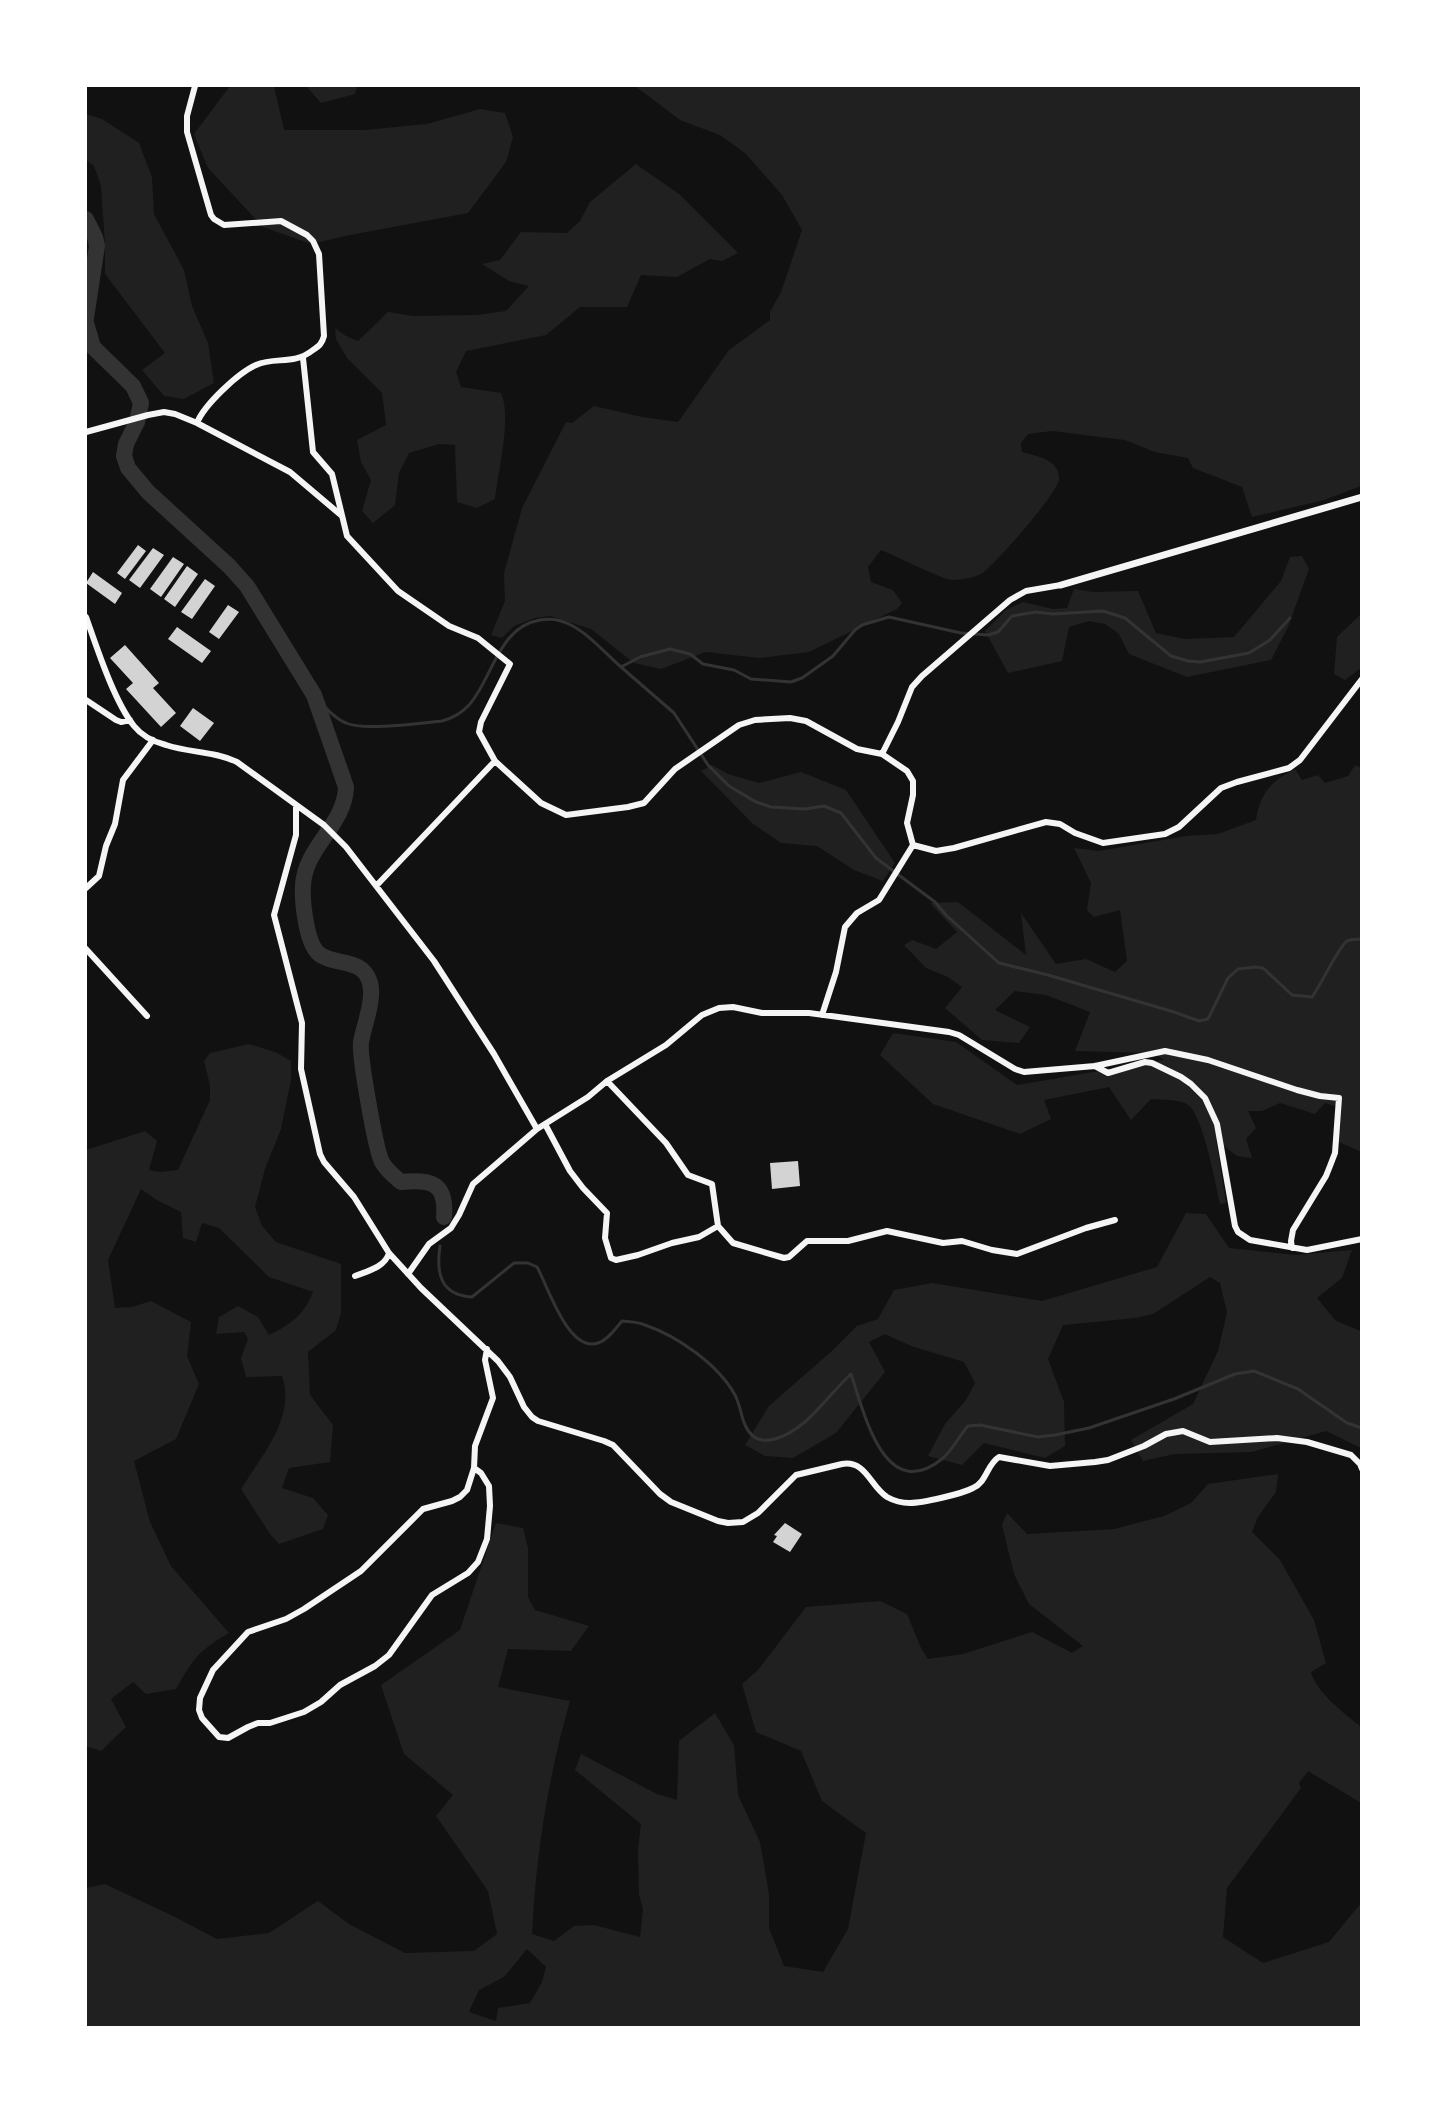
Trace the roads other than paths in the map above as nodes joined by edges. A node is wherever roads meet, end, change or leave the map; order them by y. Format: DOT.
graph roads {
  1 [pos="195,86"];
  2 [pos="303,358"];
  3 [pos="197,423"];
  4 [pos="86,432"];
  5 [pos="1362,497"];
  6 [pos="342,516"];
  7 [pos="1061,585"];
  8 [pos="86,616"];
  9 [pos="1362,679"];
  10 [pos="86,700"];
  11 [pos="130,720"];
  12 [pos="153,740"];
  13 [pos="882,754"];
  14 [pos="495,761"];
  15 [pos="296,805"];
  16 [pos="913,845"];
  17 [pos="377,885"];
  18 [pos="86,888"];
  19 [pos="86,949"];
  20 [pos="822,1015"];
  21 [pos="147,1016"];
  22 [pos="1095,1066"];
  23 [pos="607,1081"];
  24 [pos="545,1124"];
  25 [pos="537,1129"];
  26 [pos="1115,1220"];
  27 [pos="718,1226"];
  28 [pos="1362,1239"];
  29 [pos="1292,1248"];
  30 [pos="389,1253"];
  31 [pos="408,1274"];
  32 [pos="355,1276"];
  33 [pos="487,1349"];
  34 [pos="474,1468"];
  35 [pos="1362,1469"];
  1 -- 2 [label="street"];
  2 -- 3 [label="street"];
  2 -- 6 [label="street"];
  3 -- 4 [label="street"];
  3 -- 6 [label="street"];
  5 -- 7 [label="street"];
  6 -- 14 [label="street"];
  7 -- 13 [label="street"];
  8 -- 11 [label="street"];
  9 -- 16 [label="street"];
  10 -- 11 [label="street"];
  11 -- 12 [label="street"];
  12 -- 15 [label="street"];
  12 -- 18 [label="street"];
  13 -- 14 [label="street"];
  13 -- 16 [label="street"];
  14 -- 17 [label="street"];
  15 -- 17 [label="street"];
  15 -- 30 [label="street"];
  16 -- 20 [label="street"];
  17 -- 25 [label="street"];
  19 -- 21 [label="street"];
  20 -- 22 [label="street"];
  20 -- 23 [label="street"];
  22 -- 29 [label="street"];
  22 -- 29 [label="street"];
  23 -- 24 [label="street"];
  23 -- 27 [label="street"];
  24 -- 25 [label="street"];
  24 -- 27 [label="street"];
  25 -- 31 [label="street"];
  26 -- 27 [label="street"];
  28 -- 29 [label="street"];
  30 -- 31 [label="street"];
  30 -- 32 [label="street"];
  31 -- 33 [label="street"];
  33 -- 34 [label="street"];
  33 -- 35 [label="street"];
  34 -- 34 [label="street"];
}
